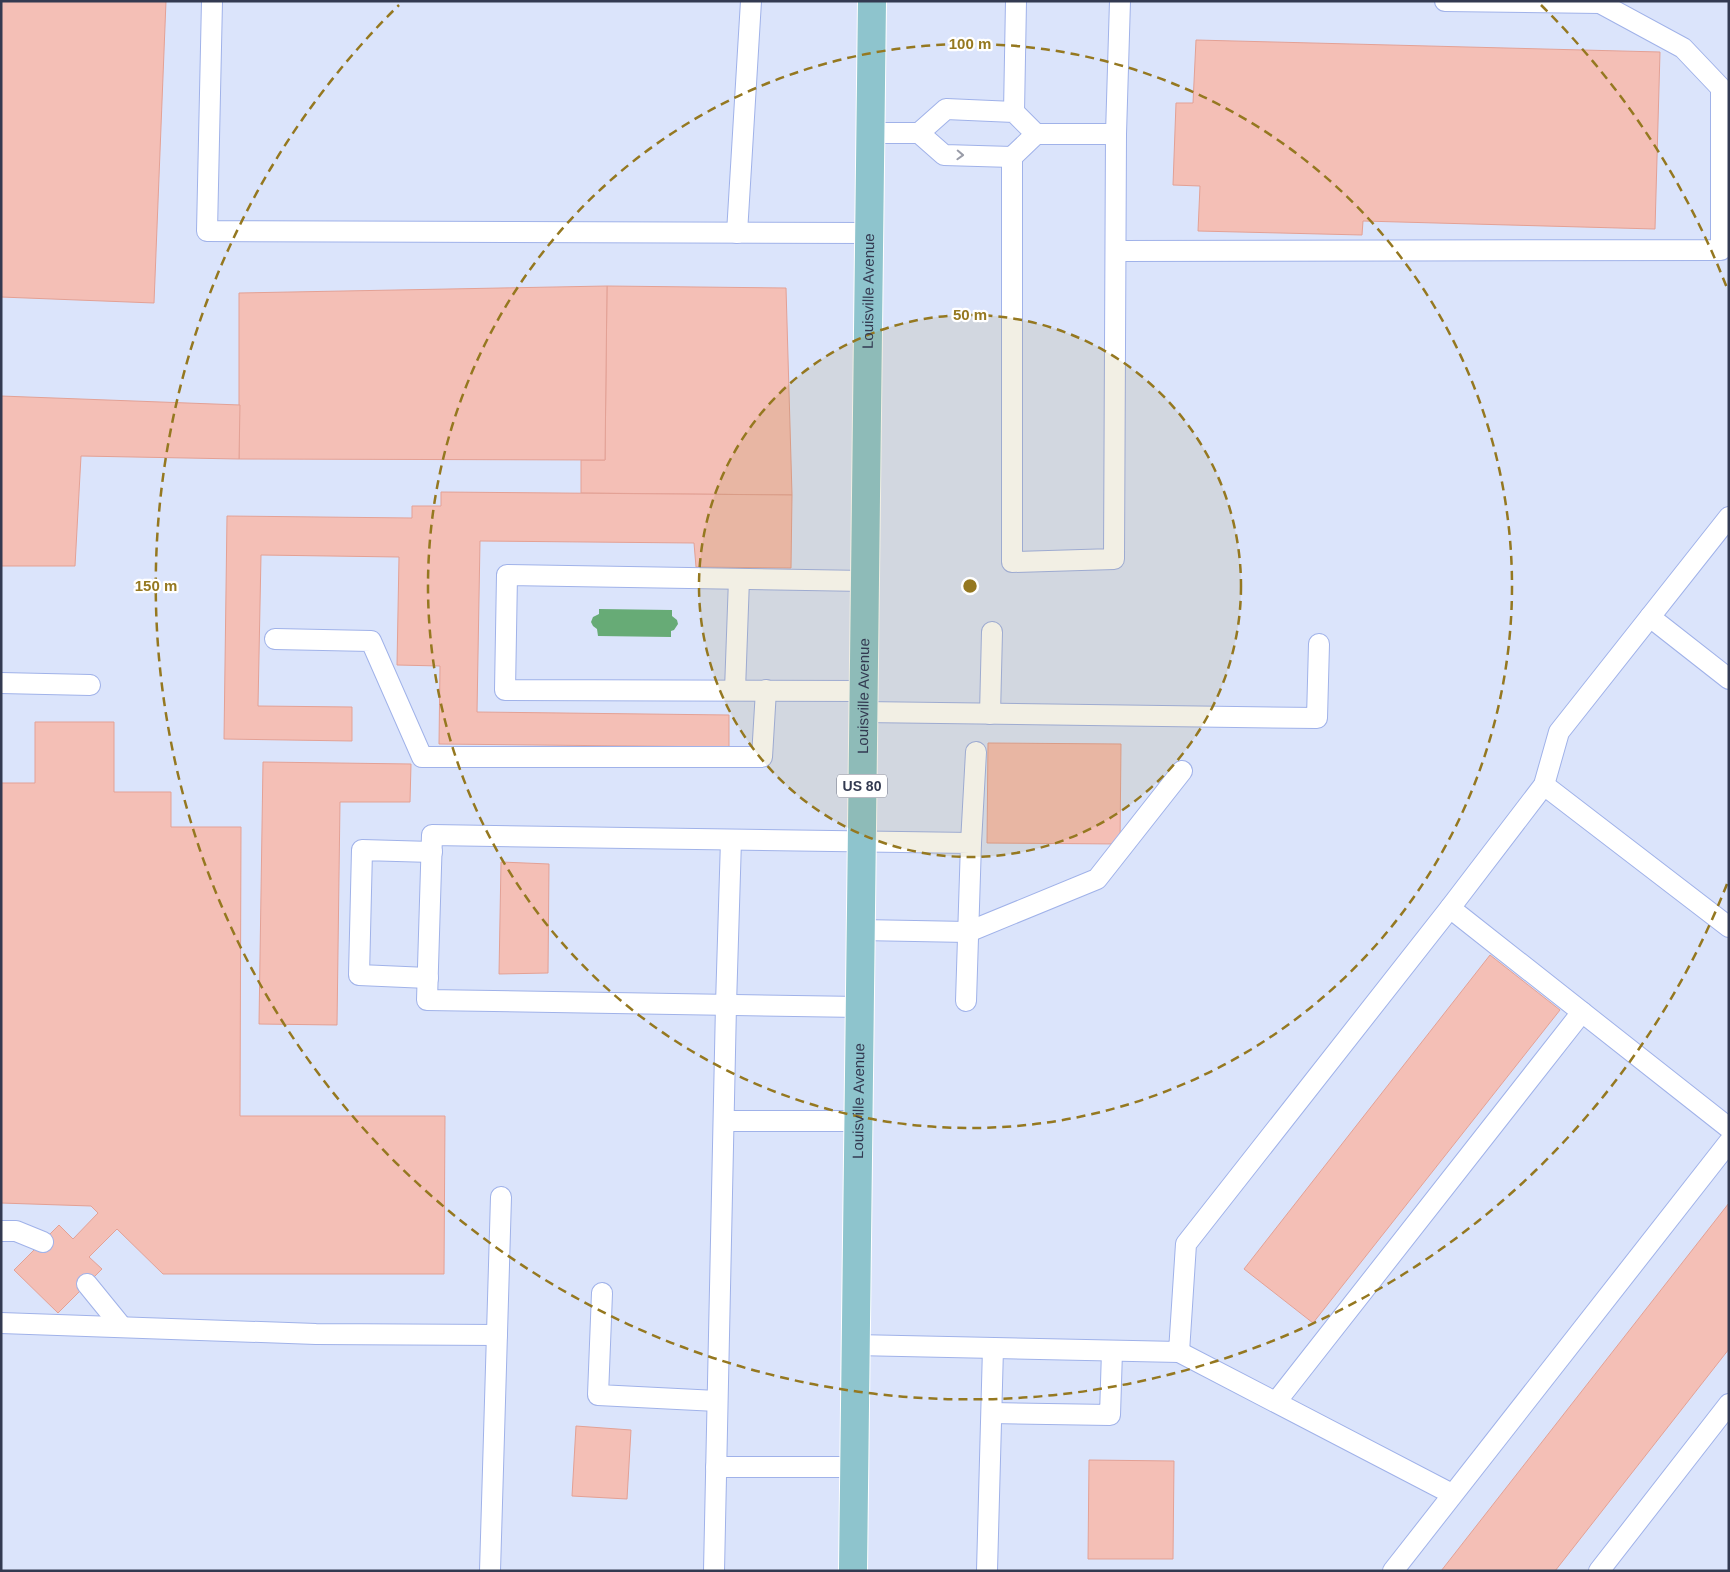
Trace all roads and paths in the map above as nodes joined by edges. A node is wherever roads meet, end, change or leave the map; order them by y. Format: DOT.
graph roads {
  1 [pos="212,1"];
  2 [pos="751,1"];
  3 [pos="872,1"];
  4 [pos="1016,1"];
  5 [pos="1120,1"];
  6 [pos="1445,1"];
  7 [pos="1014,112"];
  8 [pos="870,133"];
  9 [pos="919,133"];
  10 [pos="1036,134"];
  11 [pos="1116,134"];
  12 [pos="1012,157"];
  13 [pos="737,233"];
  14 [pos="869,233"];
  15 [pos="1116,251"];
  16 [pos="1729,517"];
  17 [pos="738,579"];
  18 [pos="865,581"];
  19 [pos="1650,617"];
  20 [pos="992,632"];
  21 [pos="275,639"];
  22 [pos="1319,644"];
  23 [pos="1729,679"];
  24 [pos="1,684"];
  25 [pos="90,685"];
  26 [pos="735,690"];
  27 [pos="766,690"];
  28 [pos="863,701"];
  29 [pos="990,714"];
  30 [pos="976,752"];
  31 [pos="1182,772"];
  32 [pos="1544,785"];
  33 [pos="731,840"];
  34 [pos="862,841"];
  35 [pos="971,842"];
  36 [pos="432,852"];
  37 [pos="1450,908"];
  38 [pos="1729,927"];
  39 [pos="861,930"];
  40 [pos="968,932"];
  41 [pos="428,978"];
  42 [pos="966,1001"];
  43 [pos="726,1005"];
  44 [pos="860,1007"];
  45 [pos="1582,1012"];
  46 [pos="724,1121"];
  47 [pos="858,1121"];
  48 [pos="1729,1128"];
  49 [pos="1729,1142"];
  50 [pos="501,1197"];
  51 [pos="1,1231"];
  52 [pos="43,1242"];
  53 [pos="87,1284"];
  54 [pos="602,1293"];
  55 [pos="1,1323"];
  56 [pos="122,1327"];
  57 [pos="497,1334"];
  58 [pos="856,1345"];
  59 [pos="994,1348"];
  60 [pos="1112,1351"];
  61 [pos="1179,1352"];
  62 [pos="718,1401"];
  63 [pos="1276,1402"];
  64 [pos="1729,1404"];
  65 [pos="992,1413"];
  66 [pos="854,1467"];
  67 [pos="716,1468"];
  68 [pos="1452,1494"];
  69 [pos="490,1571"];
  70 [pos="714,1571"];
  71 [pos="853,1571"];
  72 [pos="987,1571"];
  73 [pos="1393,1571"];
  74 [pos="1599,1571"];
  1 -- 13 [label="lane"];
  2 -- 13 [label="lane"];
  3 -- 8 [label="main road, Louisville Avenue / US 80"];
  4 -- 7 [label="lane"];
  5 -- 11 [label="lane"];
  6 -- 15 [label="lane"];
  7 -- 9 [label="lane"];
  7 -- 10 [label="lane"];
  8 -- 9 [label="lane"];
  8 -- 14 [label="main road, Louisville Avenue / US 80"];
  9 -- 12 [label="lane, one-way"];
  10 -- 11 [label="lane"];
  10 -- 12 [label="lane"];
  11 -- 15 [label="lane"];
  12 -- 15 [label="lane"];
  13 -- 14 [label="lane"];
  14 -- 18 [label="main road, Louisville Avenue / US 80"];
  16 -- 19 [label="lane"];
  17 -- 18 [label="lane"];
  17 -- 26 [label="lane"];
  17 -- 26 [label="lane"];
  18 -- 28 [label="main road, Louisville Avenue / US 80"];
  19 -- 23 [label="lane"];
  19 -- 32 [label="lane"];
  20 -- 29 [label="lane"];
  21 -- 27 [label="lane"];
  22 -- 29 [label="lane"];
  24 -- 25 [label="lane"];
  26 -- 27 [label="lane"];
  27 -- 28 [label="lane"];
  28 -- 29 [label="lane"];
  28 -- 34 [label="main road, Louisville Avenue / US 80"];
  30 -- 35 [label="lane"];
  31 -- 40 [label="lane"];
  32 -- 37 [label="lane"];
  32 -- 38 [label="lane"];
  33 -- 34 [label="lane"];
  33 -- 36 [label="lane"];
  33 -- 43 [label="lane"];
  34 -- 35 [label="lane"];
  34 -- 39 [label="main road, Louisville Avenue / US 80"];
  35 -- 40 [label="lane"];
  36 -- 41 [label="lane"];
  36 -- 41 [label="lane"];
  37 -- 45 [label="lane"];
  37 -- 61 [label="lane"];
  39 -- 40 [label="lane"];
  39 -- 44 [label="main road, Louisville Avenue / US 80"];
  40 -- 42 [label="lane"];
  41 -- 43 [label="lane"];
  43 -- 44 [label="lane"];
  43 -- 46 [label="lane"];
  44 -- 47 [label="main road, Louisville Avenue / US 80"];
  45 -- 48 [label="lane"];
  45 -- 63 [label="lane"];
  46 -- 47 [label="lane"];
  46 -- 62 [label="lane"];
  47 -- 58 [label="main road, Louisville Avenue / US 80"];
  49 -- 68 [label="lane"];
  50 -- 57 [label="lane"];
  51 -- 52 [label="lane"];
  53 -- 56 [label="lane"];
  54 -- 62 [label="lane"];
  55 -- 56 [label="lane"];
  56 -- 57 [label="lane"];
  57 -- 69 [label="lane"];
  58 -- 59 [label="lane"];
  58 -- 66 [label="main road, Louisville Avenue / US 80"];
  59 -- 60 [label="lane"];
  59 -- 65 [label="lane"];
  60 -- 61 [label="lane"];
  60 -- 65 [label="lane"];
  61 -- 63 [label="lane"];
  62 -- 67 [label="lane"];
  63 -- 68 [label="lane"];
  64 -- 74 [label="lane"];
  65 -- 72 [label="lane"];
  66 -- 67 [label="lane"];
  66 -- 71 [label="main road, Louisville Avenue / US 80"];
  67 -- 70 [label="lane"];
  68 -- 73 [label="lane"];
}
